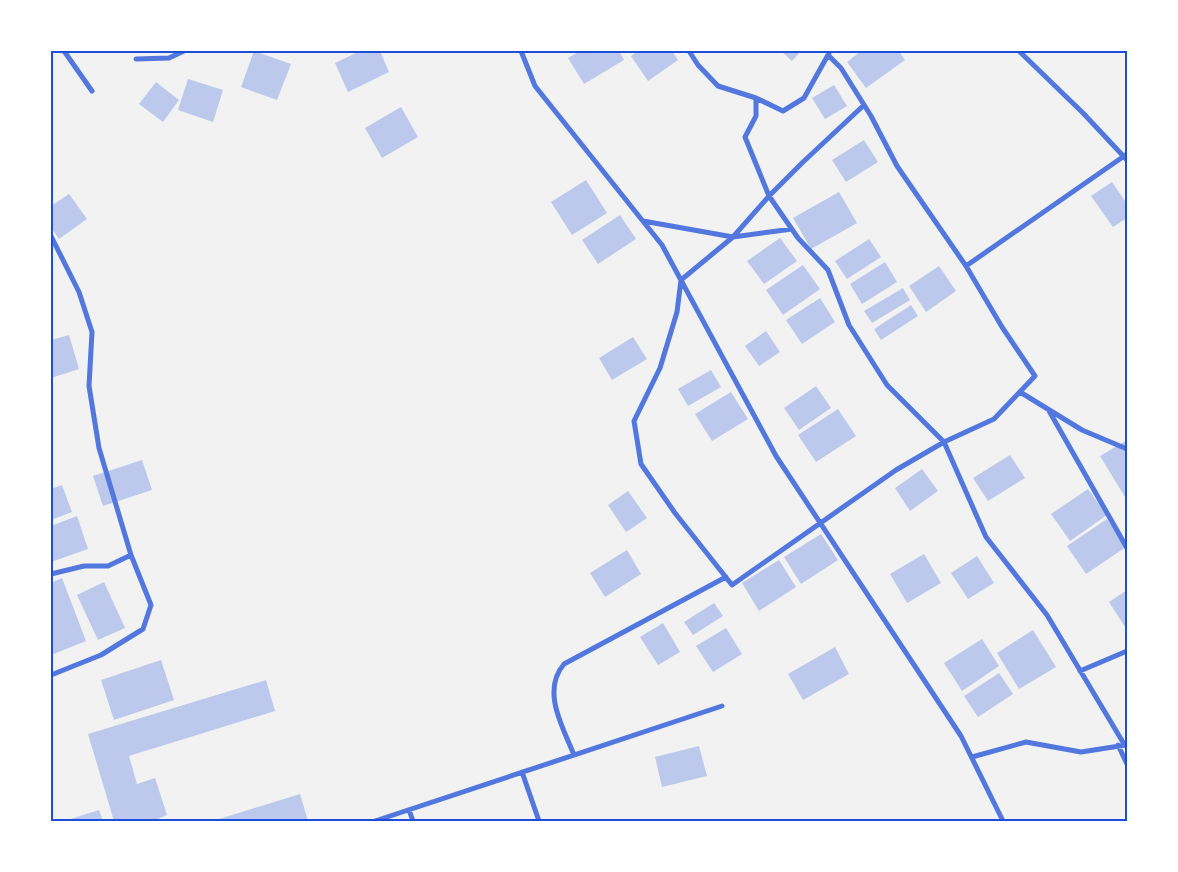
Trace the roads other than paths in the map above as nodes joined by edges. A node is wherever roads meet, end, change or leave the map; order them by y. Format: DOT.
graph roads {
  1 [pos="64,51"];
  2 [pos="184,51"];
  3 [pos="521,51"];
  4 [pos="689,51"];
  5 [pos="1019,51"];
  6 [pos="829,53"];
  7 [pos="136,59"];
  8 [pos="92,91"];
  9 [pos="756,98"];
  10 [pos="864,105"];
  11 [pos="1126,157"];
  12 [pos="769,196"];
  13 [pos="643,221"];
  14 [pos="792,229"];
  15 [pos="51,236"];
  16 [pos="733,237"];
  17 [pos="966,266"];
  18 [pos="681,280"];
  19 [pos="1020,392"];
  20 [pos="1048,409"];
  21 [pos="944,442"];
  22 [pos="1127,449"];
  23 [pos="820,522"];
  24 [pos="1127,548"];
  25 [pos="131,555"];
  26 [pos="51,574"];
  27 [pos="726,577"];
  28 [pos="1127,651"];
  29 [pos="1080,671"];
  30 [pos="51,675"];
  31 [pos="722,706"];
  32 [pos="1123,745"];
  33 [pos="574,755"];
  34 [pos="972,757"];
  35 [pos="1127,764"];
  36 [pos="522,772"];
  37 [pos="409,810"];
  38 [pos="375,821"];
  39 [pos="413,821"];
  40 [pos="539,821"];
  41 [pos="1003,821"];
  1 -- 8 [label="street"];
  2 -- 7 [label="street"];
  3 -- 13 [label="street"];
  4 -- 9 [label="street"];
  5 -- 11 [label="street"];
  6 -- 9 [label="street"];
  6 -- 10 [label="street"];
  9 -- 12 [label="street"];
  10 -- 12 [label="street"];
  10 -- 17 [label="street"];
  11 -- 17 [label="street"];
  12 -- 14 [label="street"];
  12 -- 16 [label="street"];
  13 -- 16 [label="street"];
  13 -- 18 [label="street"];
  14 -- 16 [label="street"];
  14 -- 21 [label="street"];
  15 -- 25 [label="street"];
  16 -- 18 [label="street"];
  17 -- 19 [label="street"];
  18 -- 23 [label="street"];
  18 -- 27 [label="street"];
  19 -- 20 [label="street"];
  19 -- 21 [label="street"];
  20 -- 22 [label="street"];
  20 -- 24 [label="street"];
  21 -- 23 [label="street"];
  21 -- 29 [label="street"];
  23 -- 27 [label="street"];
  23 -- 34 [label="street"];
  25 -- 26 [label="street"];
  25 -- 30 [label="street"];
  27 -- 33 [label="street"];
  28 -- 29 [label="street"];
  29 -- 32 [label="street"];
  31 -- 33 [label="street"];
  32 -- 34 [label="street"];
  32 -- 35 [label="street"];
  33 -- 36 [label="street"];
  34 -- 41 [label="street"];
  36 -- 37 [label="street"];
  36 -- 40 [label="street"];
  37 -- 38 [label="street"];
  37 -- 39 [label="street"];
}
